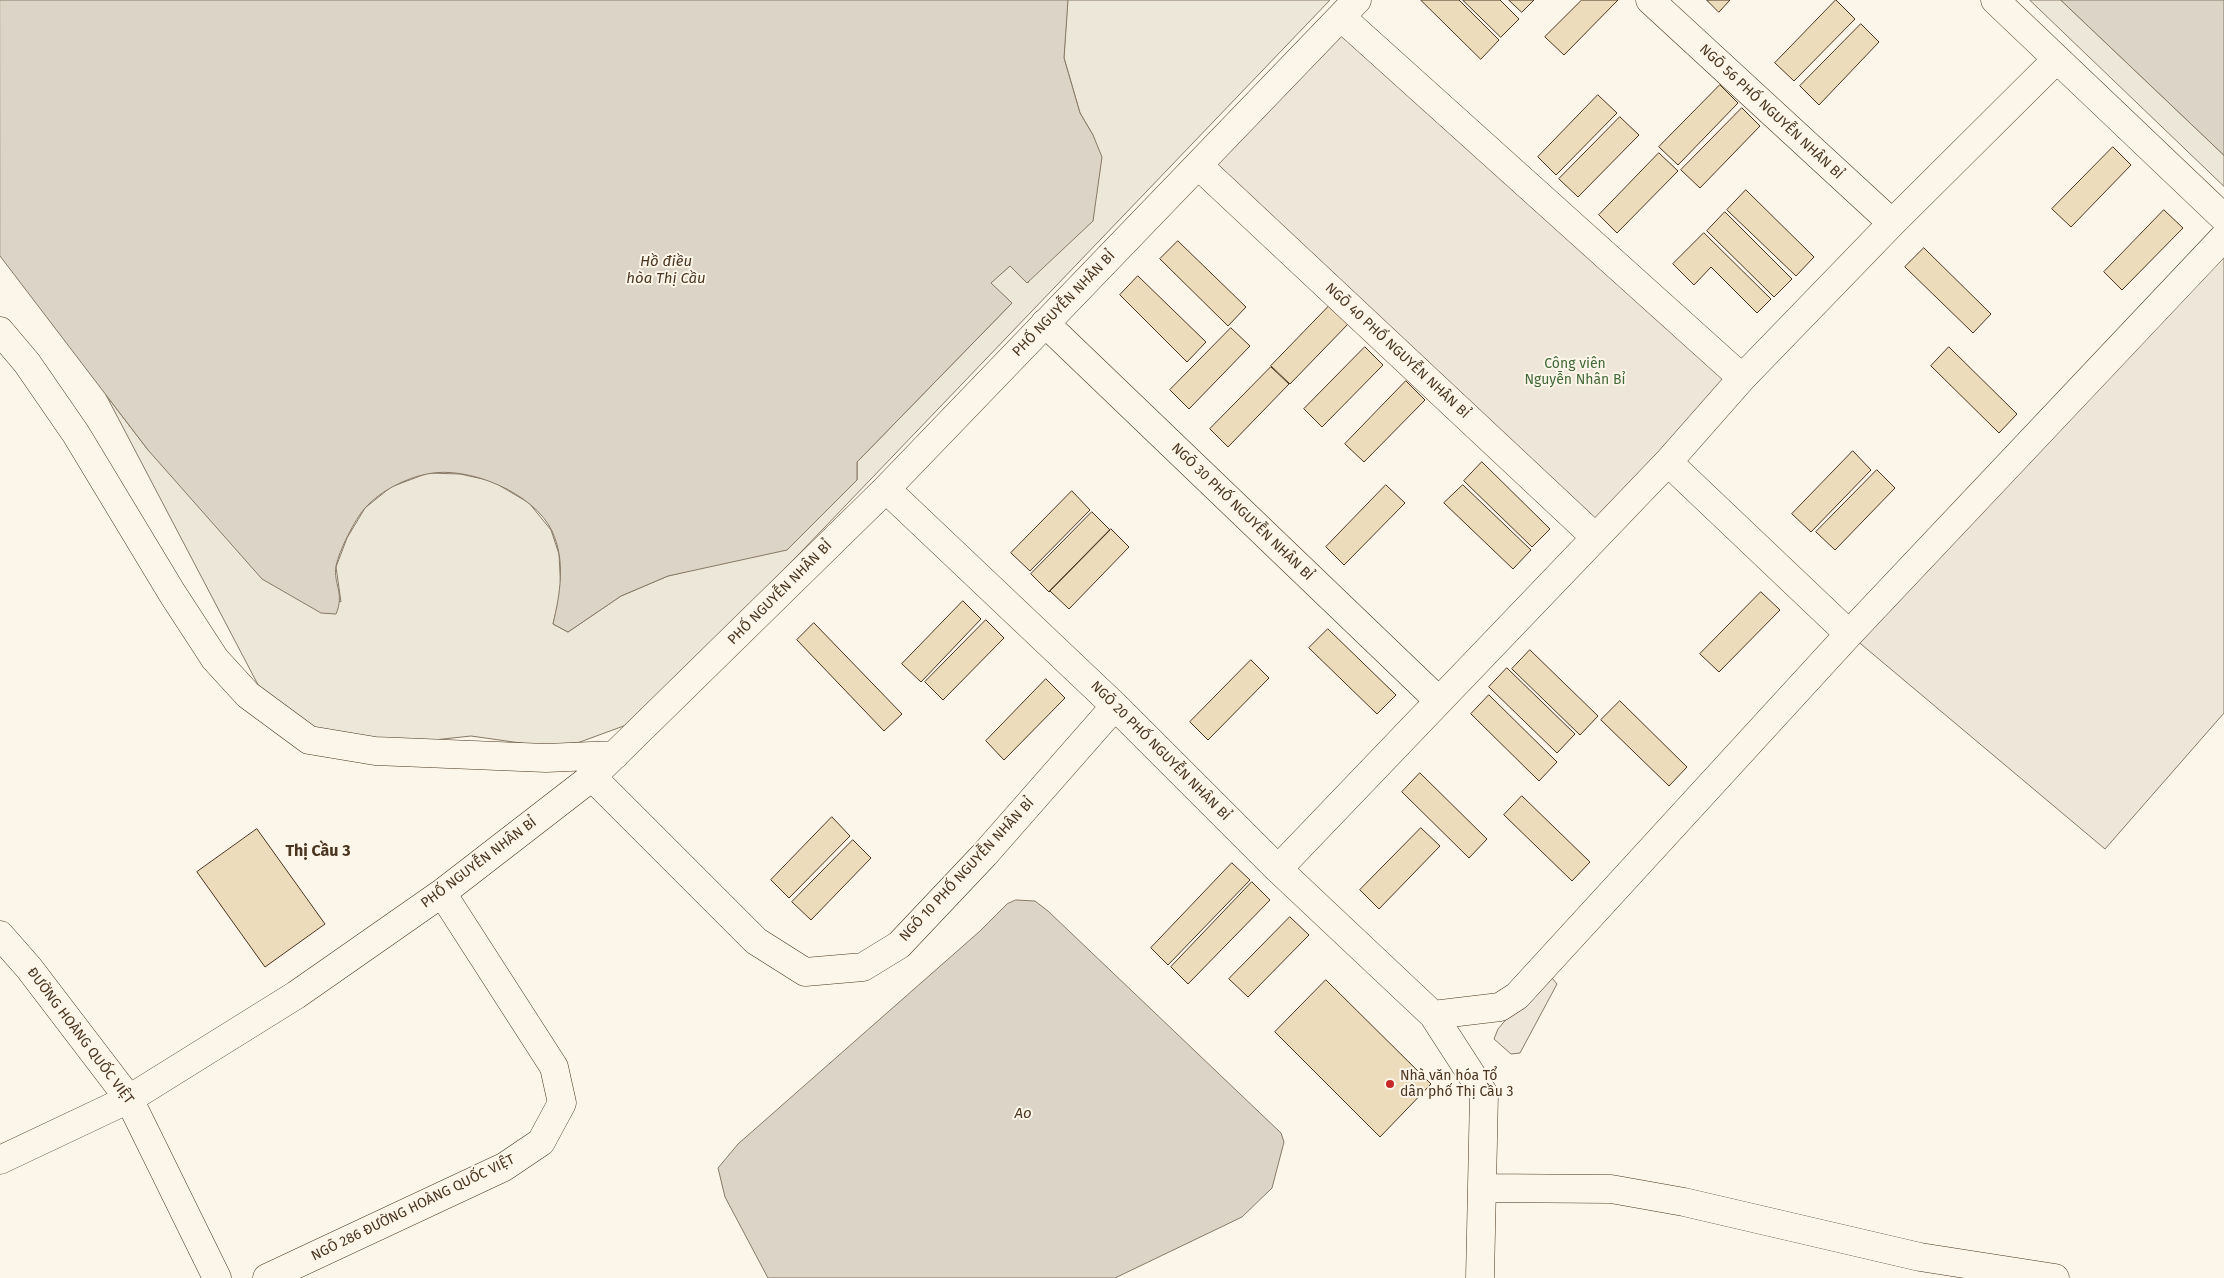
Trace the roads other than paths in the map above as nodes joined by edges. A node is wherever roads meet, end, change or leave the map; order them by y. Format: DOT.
graph roads {
  1 [pos="1650,0"];
  2 [pos="1995,0"];
  3 [pos="1349,8"];
  4 [pos="2057,59"];
  5 [pos="1198,165"];
  6 [pos="2224,218"];
  7 [pos="1892,223"];
  8 [pos="2224,237"];
  9 [pos="1045,323"];
  10 [pos="0,331"];
  11 [pos="1742,378"];
  12 [pos="1668,462"];
  13 [pos="886,489"];
  14 [pos="1595,537"];
  15 [pos="1849,634"];
  16 [pos="1439,701"];
  17 [pos="1115,706"];
  18 [pos="615,755"];
  19 [pos="592,777"];
  20 [pos="1278,869"];
  21 [pos="442,893"];
  22 [pos="0,934"];
  23 [pos="1433,1015"];
  24 [pos="129,1099"];
  25 [pos="0,1160"];
  26 [pos="1482,1188"];
  27 [pos="217,1278"];
  28 [pos="267,1278"];
  29 [pos="1480,1278"];
  30 [pos="2055,1278"];
  1 -- 7 [label="street, NGÕ 56 PHỐ NGUYỄN NHÂN BỈ"];
  2 -- 4 [label="street"];
  3 -- 5 [label="street, PHỐ NGUYỄN NHÂN BỈ"];
  3 -- 11 [label="street"];
  4 -- 6 [label="street"];
  4 -- 7 [label="street"];
  5 -- 9 [label="street, PHỐ NGUYỄN NHÂN BỈ"];
  5 -- 14 [label="street, NGÕ 40 PHỐ NGUYỄN NHÂN BỈ"];
  7 -- 11 [label="street"];
  8 -- 15 [label="street"];
  9 -- 13 [label="street, PHỐ NGUYỄN NHÂN BỈ"];
  9 -- 16 [label="street, NGÕ 30 PHỐ NGUYỄN NHÂN BỈ"];
  10 -- 18 [label="street"];
  11 -- 12 [label="street"];
  12 -- 14 [label="street"];
  12 -- 15 [label="street"];
  13 -- 17 [label="street, NGÕ 20 PHỐ NGUYỄN NHÂN BỈ"];
  13 -- 18 [label="street, PHỐ NGUYỄN NHÂN BỈ"];
  14 -- 16 [label="street"];
  15 -- 23 [label="street"];
  16 -- 20 [label="street"];
  17 -- 19 [label="street, NGÕ 10 PHỐ NGUYỄN NHÂN BỈ"];
  17 -- 20 [label="street, NGÕ 20 PHỐ NGUYỄN NHÂN BỈ"];
  18 -- 19 [label="street, PHỐ NGUYỄN NHÂN BỈ"];
  19 -- 21 [label="street, PHỐ NGUYỄN NHÂN BỈ"];
  20 -- 23 [label="street, NGÕ 20 PHỐ NGUYỄN NHÂN BỈ"];
  21 -- 24 [label="street, PHỐ NGUYỄN NHÂN BỈ"];
  21 -- 28 [label="street, NGÕ 286 ĐƯỜNG HOÀNG QUỐC VIỆT"];
  22 -- 24 [label="street, ĐƯỜNG HOÀNG QUỐC VIỆT"];
  23 -- 26 [label="street, NGÕ 20 PHỐ NGUYỄN NHÂN BỈ"];
  24 -- 25 [label="street, PHỐ NGUYỄN NHÂN BỈ"];
  24 -- 27 [label="street, ĐƯỜNG HOÀNG QUỐC VIỆT"];
  26 -- 29 [label="street, NGÕ 20 PHỐ NGUYỄN NHÂN BỈ"];
  26 -- 30 [label="street"];
}
